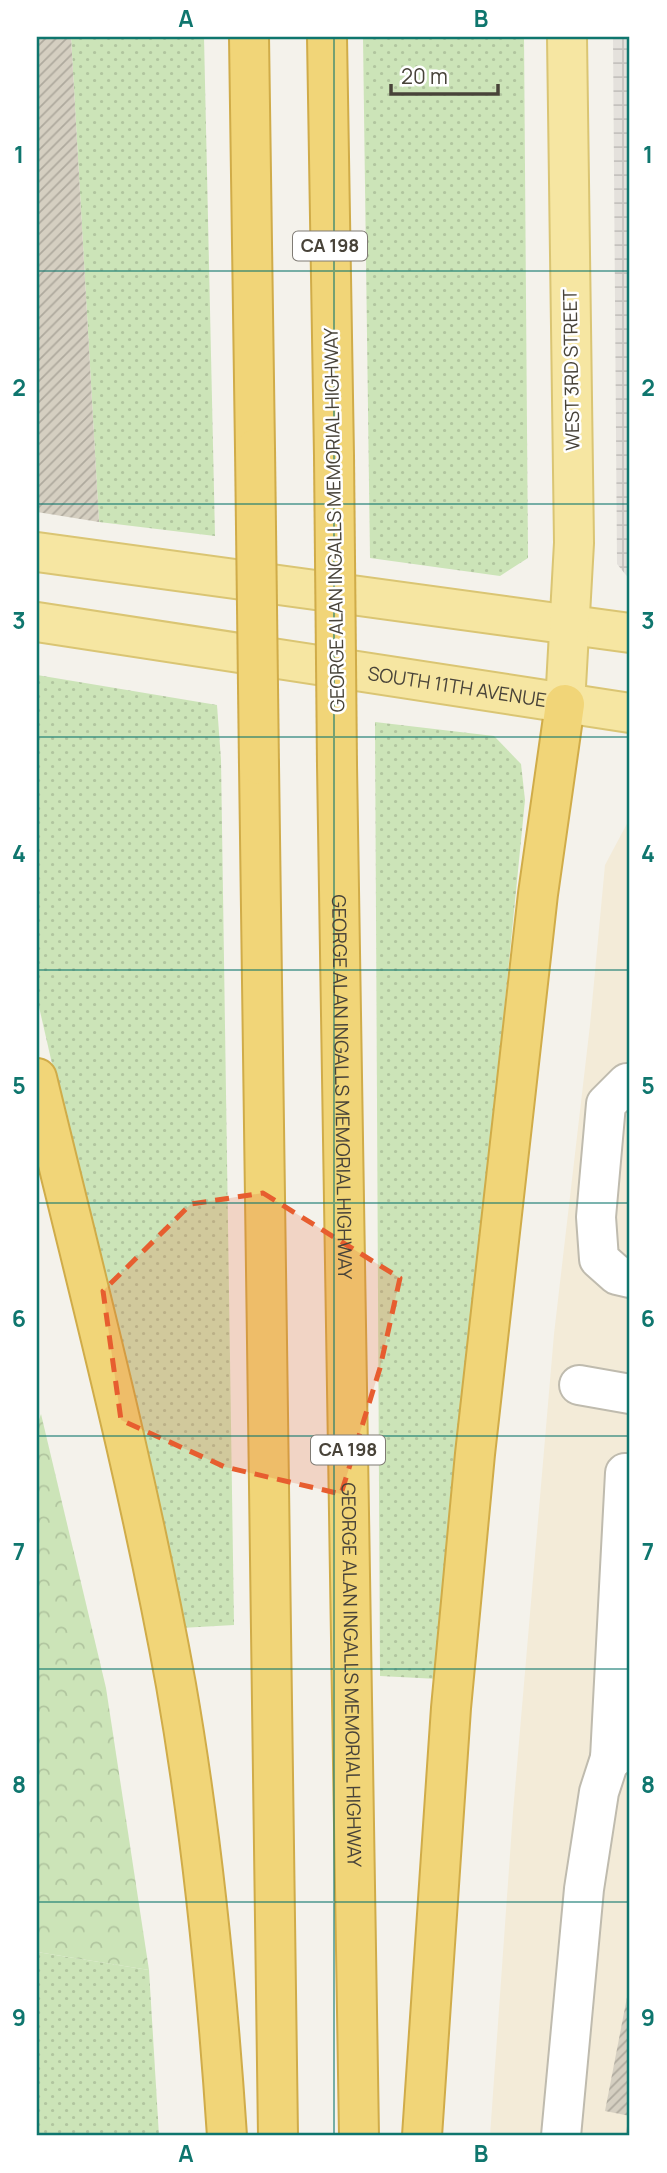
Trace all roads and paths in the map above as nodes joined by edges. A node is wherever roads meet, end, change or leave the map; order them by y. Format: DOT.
graph roads {
  1 [pos="249,37"];
  2 [pos="327,37"];
  3 [pos="567,37"];
  4 [pos="37,552"];
  5 [pos="37,622"];
  6 [pos="568,625"];
  7 [pos="630,633"];
  8 [pos="565,704"];
  9 [pos="630,713"];
  10 [pos="37,1078"];
  11 [pos="630,1083"];
  12 [pos="630,1278"];
  13 [pos="579,1385"];
  14 [pos="630,1394"];
  15 [pos="625,1473"];
  16 [pos="624,1749"];
  17 [pos="227,2136"];
  18 [pos="278,2136"];
  19 [pos="359,2136"];
  20 [pos="422,2136"];
  21 [pos="561,2136"];
  1 -- 18 [label="highway, bridge"];
  2 -- 19 [label="highway, GEORGE ALAN INGALLS MEMORIAL HIGHWAY / CA 198, bridge"];
  3 -- 6 [label="main road, WEST 3RD STREET"];
  4 -- 6 [label="main road"];
  5 -- 8 [label="main road, SOUTH 11TH AVENUE"];
  6 -- 7 [label="main road"];
  6 -- 8 [label="main road, WEST 3RD STREET"];
  8 -- 9 [label="main road, SOUTH 11TH AVENUE"];
  8 -- 20 [label="highway"];
  10 -- 17 [label="highway"];
  11 -- 12 [label="lane"];
  13 -- 14 [label="lane"];
  15 -- 16 [label="lane"];
  16 -- 21 [label="lane"];
}
